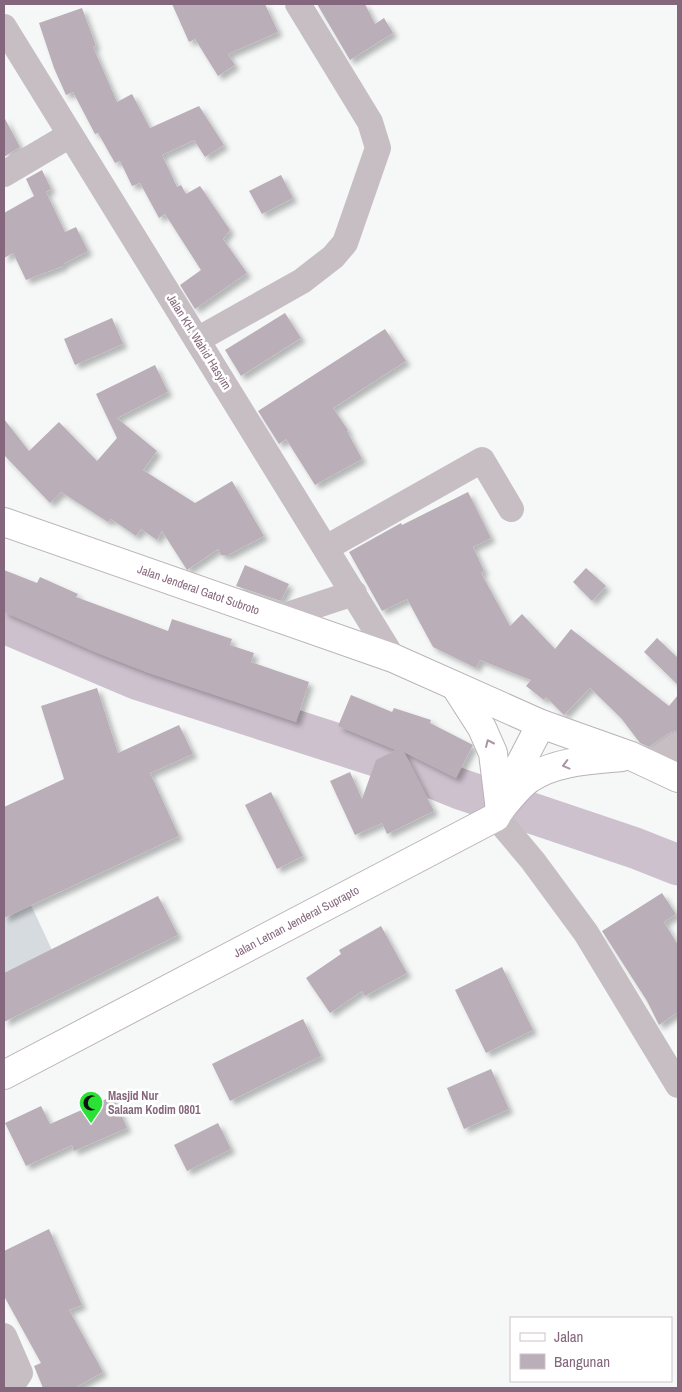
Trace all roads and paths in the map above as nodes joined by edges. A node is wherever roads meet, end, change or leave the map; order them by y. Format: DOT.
graph roads {
  1 [pos="298,4"];
  2 [pos="4,27"];
  3 [pos="70,135"];
  4 [pos="4,174"];
  5 [pos="197,340"];
  6 [pos="511,508"];
  7 [pos="4,522"];
  8 [pos="326,548"];
  9 [pos="354,593"];
  10 [pos="275,619"];
  11 [pos="393,658"];
  12 [pos="456,686"];
  13 [pos="541,724"];
  14 [pos="678,745"];
  15 [pos="640,760"];
  16 [pos="678,778"];
  17 [pos="502,804"];
  18 [pos="4,1075"];
  19 [pos="678,1085"];
  20 [pos="4,1336"];
  21 [pos="4,1385"];
  1 -- 5 [label="street"];
  2 -- 3 [label="street, Jalan KH. Wahid Hasyim"];
  3 -- 4 [label="street"];
  3 -- 5 [label="street, Jalan KH. Wahid Hasyim"];
  5 -- 8 [label="street, Jalan KH. Wahid Hasyim"];
  6 -- 8 [label="street"];
  7 -- 10 [label="main road, Jalan Jenderal Gatot Subroto"];
  8 -- 9 [label="street, Jalan KH. Wahid Hasyim"];
  9 -- 10 [label="street"];
  9 -- 11 [label="street, Jalan KH. Wahid Hasyim"];
  10 -- 11 [label="main road, Jalan Jenderal Gatot Subroto"];
  11 -- 12 [label="main road, Jalan Jenderal Gatot Subroto"];
  12 -- 13 [label="main road, Jalan Jenderal Gatot Subroto"];
  17 -- 12 [label="main road, one-way"];
  13 -- 15 [label="main road, Jalan Jenderal Gatot Subroto"];
  13 -- 17 [label="main road"];
  14 -- 15 [label="street"];
  15 -- 16 [label="main road, Jalan Jenderal Gatot Subroto"];
  15 -- 17 [label="main road, Jalan Letnan Jenderal Suprapto, one-way"];
  17 -- 18 [label="main road, Jalan Letnan Jenderal Suprapto"];
  17 -- 19 [label="street"];
  20 -- 21 [label="street"];
}
